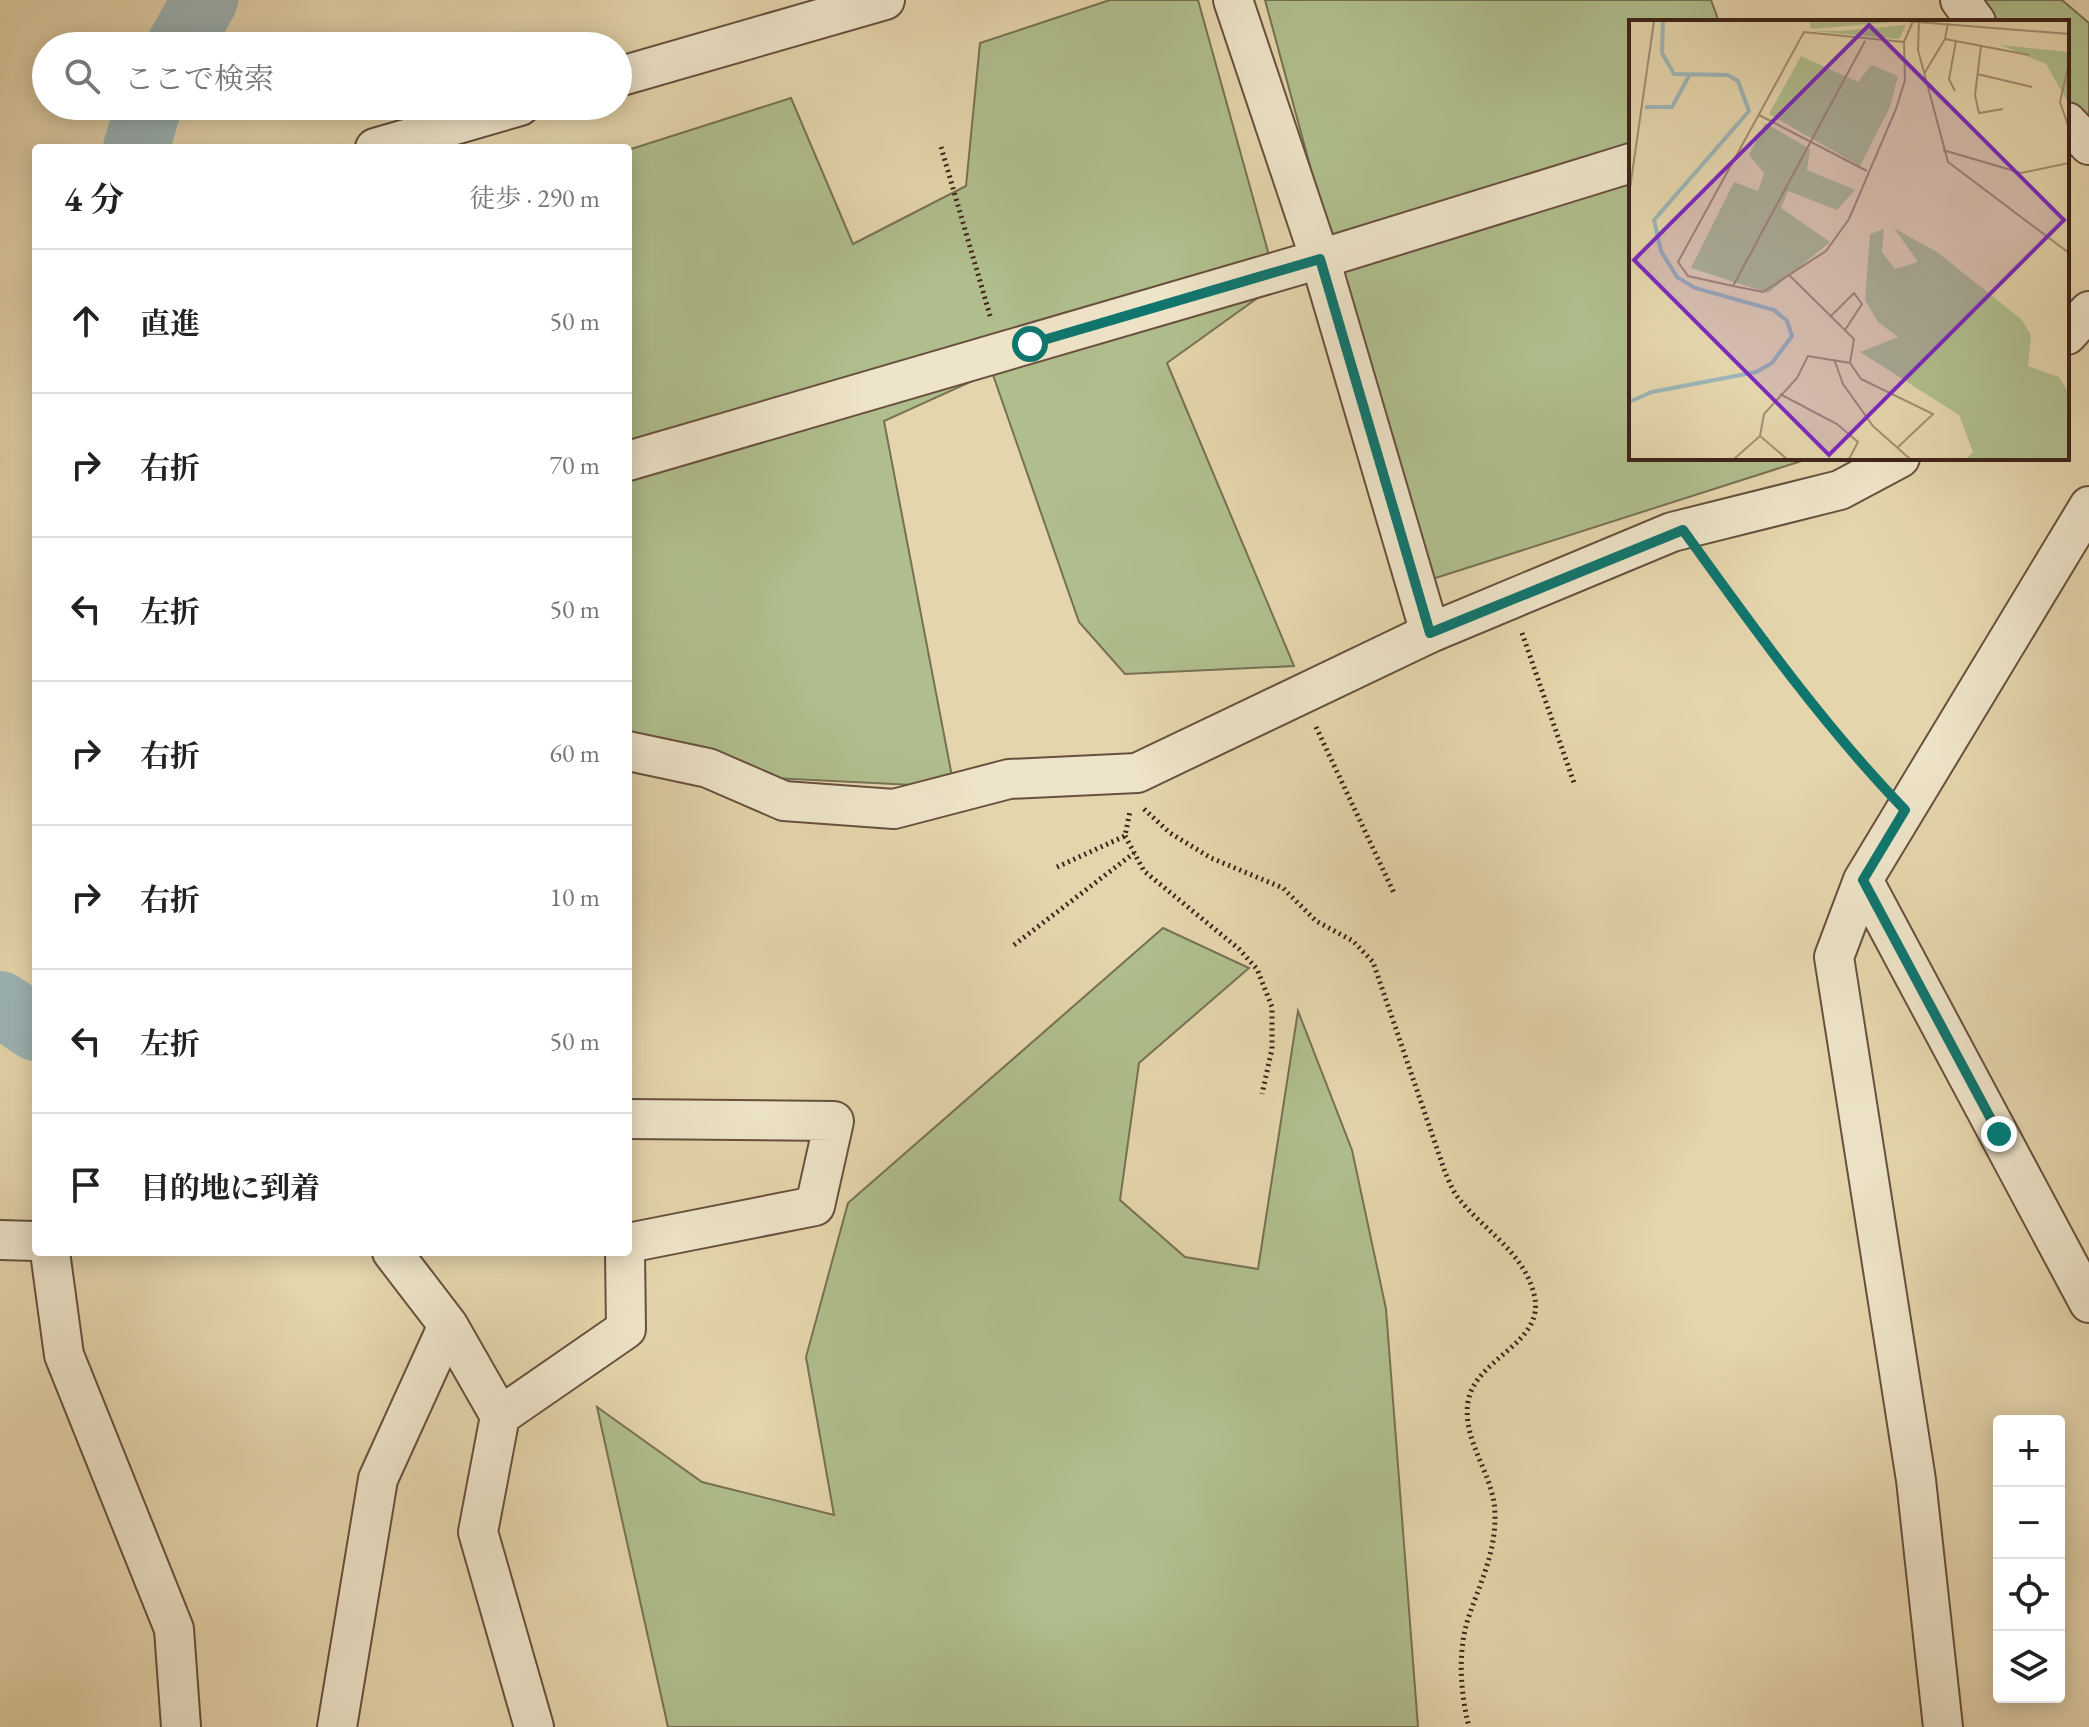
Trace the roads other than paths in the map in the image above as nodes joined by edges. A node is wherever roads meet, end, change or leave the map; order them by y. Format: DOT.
graph roads {
  1 [pos="885,0"];
  2 [pos="1233,0"];
  3 [pos="1960,0"];
  4 [pos="1975,20"];
  5 [pos="632,73"];
  6 [pos="472,120"];
  7 [pos="2069,124"];
  8 [pos="389,144"];
  9 [pos="2089,145"];
  10 [pos="1629,164"];
  11 [pos="1320,259"];
  12 [pos="2089,311"];
  13 [pos="2069,333"];
  14 [pos="632,460"];
  15 [pos="1896,460"];
  16 [pos="2089,506"];
  17 [pos="1430,633"];
  18 [pos="632,752"];
  19 [pos="1863,880"];
  20 [pos="632,1119"];
  21 [pos="0,1240"];
  22 [pos="32,1241"];
  23 [pos="632,1242"];
  24 [pos="51,1256"];
  25 [pos="395,1256"];
  26 [pos="625,1256"];
  27 [pos="2089,1303"];
  28 [pos="448,1325"];
  29 [pos="500,1416"];
  30 [pos="181,1727"];
  31 [pos="337,1727"];
  32 [pos="534,1727"];
  33 [pos="1943,1727"];
  1 -- 5 [label="street"];
  2 -- 11 [label="street"];
  3 -- 4 [label="street"];
  6 -- 8 [label="street"];
  7 -- 9 [label="street"];
  10 -- 11 [label="street"];
  11 -- 14 [label="street"];
  11 -- 17 [label="street"];
  12 -- 13 [label="street"];
  15 -- 17 [label="street"];
  16 -- 19 [label="street"];
  17 -- 18 [label="street"];
  19 -- 27 [label="street"];
  19 -- 33 [label="street"];
  20 -- 23 [label="street"];
  21 -- 22 [label="street"];
  24 -- 30 [label="street"];
  25 -- 28 [label="street"];
  26 -- 29 [label="street"];
  28 -- 29 [label="street"];
  28 -- 31 [label="street"];
  29 -- 32 [label="street"];
}
